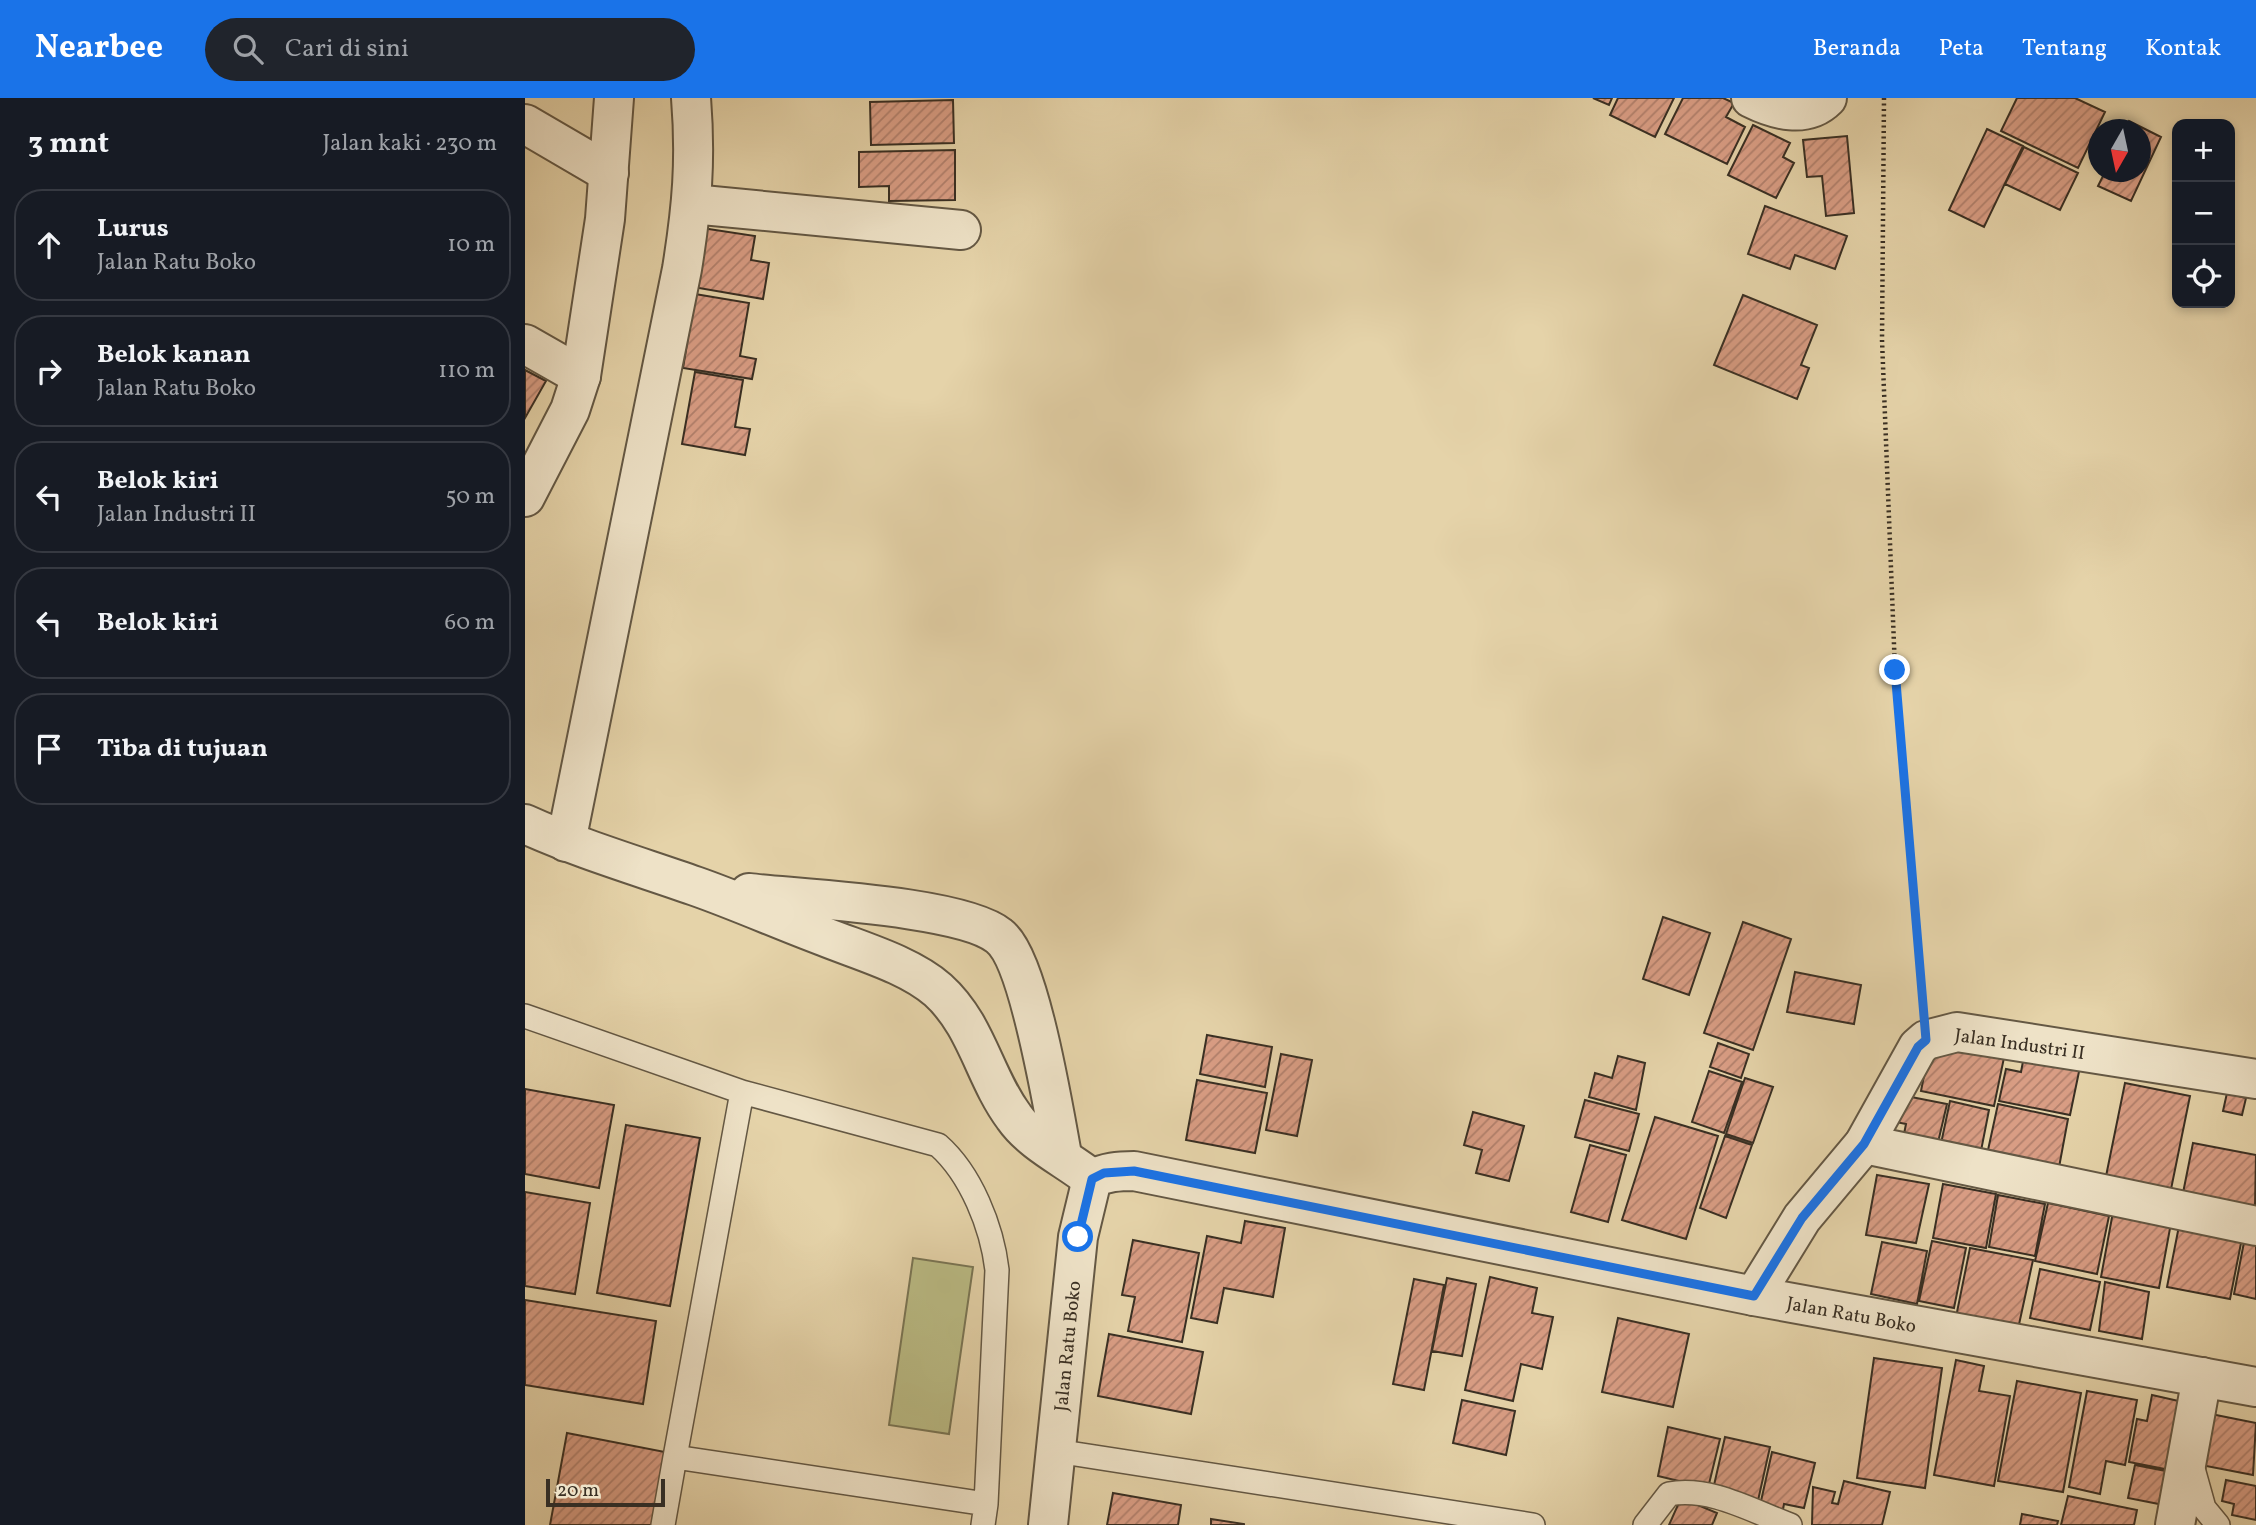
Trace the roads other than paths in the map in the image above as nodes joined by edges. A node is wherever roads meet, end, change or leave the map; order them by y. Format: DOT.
graph roads {
  1 [pos="614,98"];
  2 [pos="691,98"];
  3 [pos="1751,98"];
  4 [pos="1827,98"];
  5 [pos="525,124"];
  6 [pos="609,173"];
  7 [pos="692,204"];
  8 [pos="961,230"];
  9 [pos="525,344"];
  10 [pos="581,376"];
  11 [pos="525,497"];
  12 [pos="525,824"];
  13 [pos="566,842"];
  14 [pos="698,887"];
  15 [pos="525,1016"];
  16 [pos="2256,1079"];
  17 [pos="743,1092"];
  18 [pos="1864,1144"];
  19 [pos="1062,1155"];
  20 [pos="1092,1179"];
  21 [pos="2256,1226"];
  22 [pos="1754,1296"];
  23 [pos="2202,1377"];
  24 [pos="2254,1378"];
  25 [pos="1056,1451"];
  26 [pos="2188,1452"];
  27 [pos="675,1457"];
  28 [pos="985,1514"];
  29 [pos="663,1525"];
  30 [pos="1048,1525"];
  31 [pos="1533,1525"];
  32 [pos="1645,1525"];
  33 [pos="1790,1525"];
  34 [pos="2175,1525"];
  35 [pos="2218,1525"];
  1 -- 6 [label="street"];
  2 -- 7 [label="street"];
  3 -- 4 [label="street"];
  5 -- 6 [label="street"];
  6 -- 10 [label="street"];
  7 -- 8 [label="street"];
  7 -- 13 [label="street"];
  9 -- 10 [label="street"];
  10 -- 11 [label="street"];
  12 -- 13 [label="street"];
  13 -- 14 [label="street"];
  14 -- 19 [label="street"];
  14 -- 19 [label="street"];
  15 -- 17 [label="lane"];
  16 -- 18 [label="street, Jalan Industri II"];
  17 -- 27 [label="lane"];
  17 -- 28 [label="lane"];
  18 -- 21 [label="street"];
  18 -- 22 [label="street, Jalan Industri II"];
  19 -- 20 [label="street"];
  20 -- 22 [label="street, Jalan Ratu Boko"];
  20 -- 25 [label="street, Jalan Ratu Boko"];
  22 -- 23 [label="street, Jalan Ratu Boko"];
  23 -- 24 [label="street, Jalan Ratu Boko"];
  23 -- 26 [label="street"];
  25 -- 30 [label="street, Jalan Ratu Boko"];
  25 -- 31 [label="lane"];
  26 -- 34 [label="street"];
  26 -- 35 [label="lane"];
  27 -- 28 [label="lane"];
  27 -- 29 [label="lane"];
  32 -- 33 [label="lane"];
}
